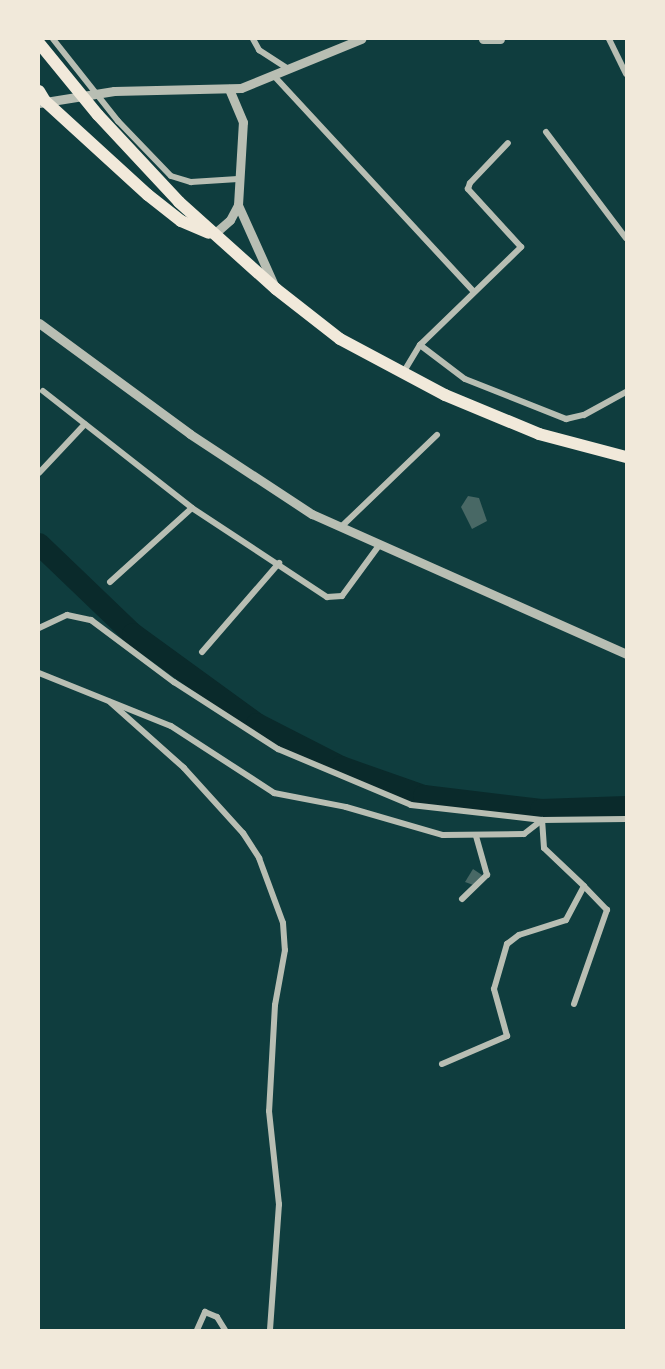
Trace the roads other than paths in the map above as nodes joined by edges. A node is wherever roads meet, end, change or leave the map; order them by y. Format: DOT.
graph roads {
  1 [pos="53,39"];
  2 [pos="253,39"];
  3 [pos="361,39"];
  4 [pos="483,39"];
  5 [pos="500,39"];
  6 [pos="609,39"];
  7 [pos="39,43"];
  8 [pos="288,69"];
  9 [pos="626,74"];
  10 [pos="275,77"];
  11 [pos="229,89"];
  12 [pos="41,98"];
  13 [pos="546,132"];
  14 [pos="508,143"];
  15 [pos="238,179"];
  16 [pos="238,205"];
  17 [pos="214,234"];
  18 [pos="626,238"];
  19 [pos="276,289"];
  20 [pos="473,291"];
  21 [pos="39,322"];
  22 [pos="420,345"];
  23 [pos="402,373"];
  24 [pos="43,391"];
  25 [pos="626,392"];
  26 [pos="85,424"];
  27 [pos="437,435"];
  28 [pos="626,457"];
  29 [pos="39,473"];
  30 [pos="192,508"];
  31 [pos="341,527"];
  32 [pos="380,544"];
  33 [pos="279,563"];
  34 [pos="110,582"];
  35 [pos="39,628"];
  36 [pos="202,652"];
  37 [pos="626,654"];
  38 [pos="39,673"];
  39 [pos="110,702"];
  40 [pos="626,819"];
  41 [pos="542,820"];
  42 [pos="476,836"];
  43 [pos="584,886"];
  44 [pos="462,899"];
  45 [pos="574,1004"];
  46 [pos="442,1064"];
  47 [pos="197,1330"];
  48 [pos="225,1330"];
  49 [pos="270,1330"];
  1 -- 15 [label="street"];
  2 -- 8 [label="street"];
  3 -- 8 [label="street"];
  4 -- 5 [label="street"];
  6 -- 9 [label="street"];
  7 -- 17 [label="main road"];
  8 -- 10 [label="street"];
  10 -- 11 [label="street"];
  10 -- 20 [label="street"];
  11 -- 12 [label="street"];
  11 -- 15 [label="street"];
  12 -- 17 [label="main road"];
  13 -- 18 [label="street"];
  14 -- 20 [label="street"];
  15 -- 16 [label="street"];
  16 -- 17 [label="street"];
  16 -- 19 [label="street"];
  17 -- 19 [label="main road"];
  19 -- 23 [label="main road"];
  20 -- 22 [label="street"];
  21 -- 31 [label="street"];
  22 -- 23 [label="street"];
  22 -- 25 [label="street"];
  23 -- 28 [label="main road"];
  24 -- 26 [label="street"];
  26 -- 29 [label="street"];
  26 -- 30 [label="street"];
  27 -- 31 [label="street"];
  30 -- 33 [label="street"];
  30 -- 34 [label="street"];
  31 -- 32 [label="street"];
  32 -- 33 [label="street"];
  32 -- 37 [label="street"];
  33 -- 36 [label="street"];
  35 -- 41 [label="street"];
  38 -- 39 [label="street"];
  39 -- 42 [label="street"];
  39 -- 49 [label="street"];
  40 -- 41 [label="street"];
  41 -- 42 [label="street"];
  41 -- 43 [label="street"];
  42 -- 44 [label="street"];
  43 -- 45 [label="street"];
  43 -- 46 [label="street"];
  47 -- 48 [label="street"];
}
